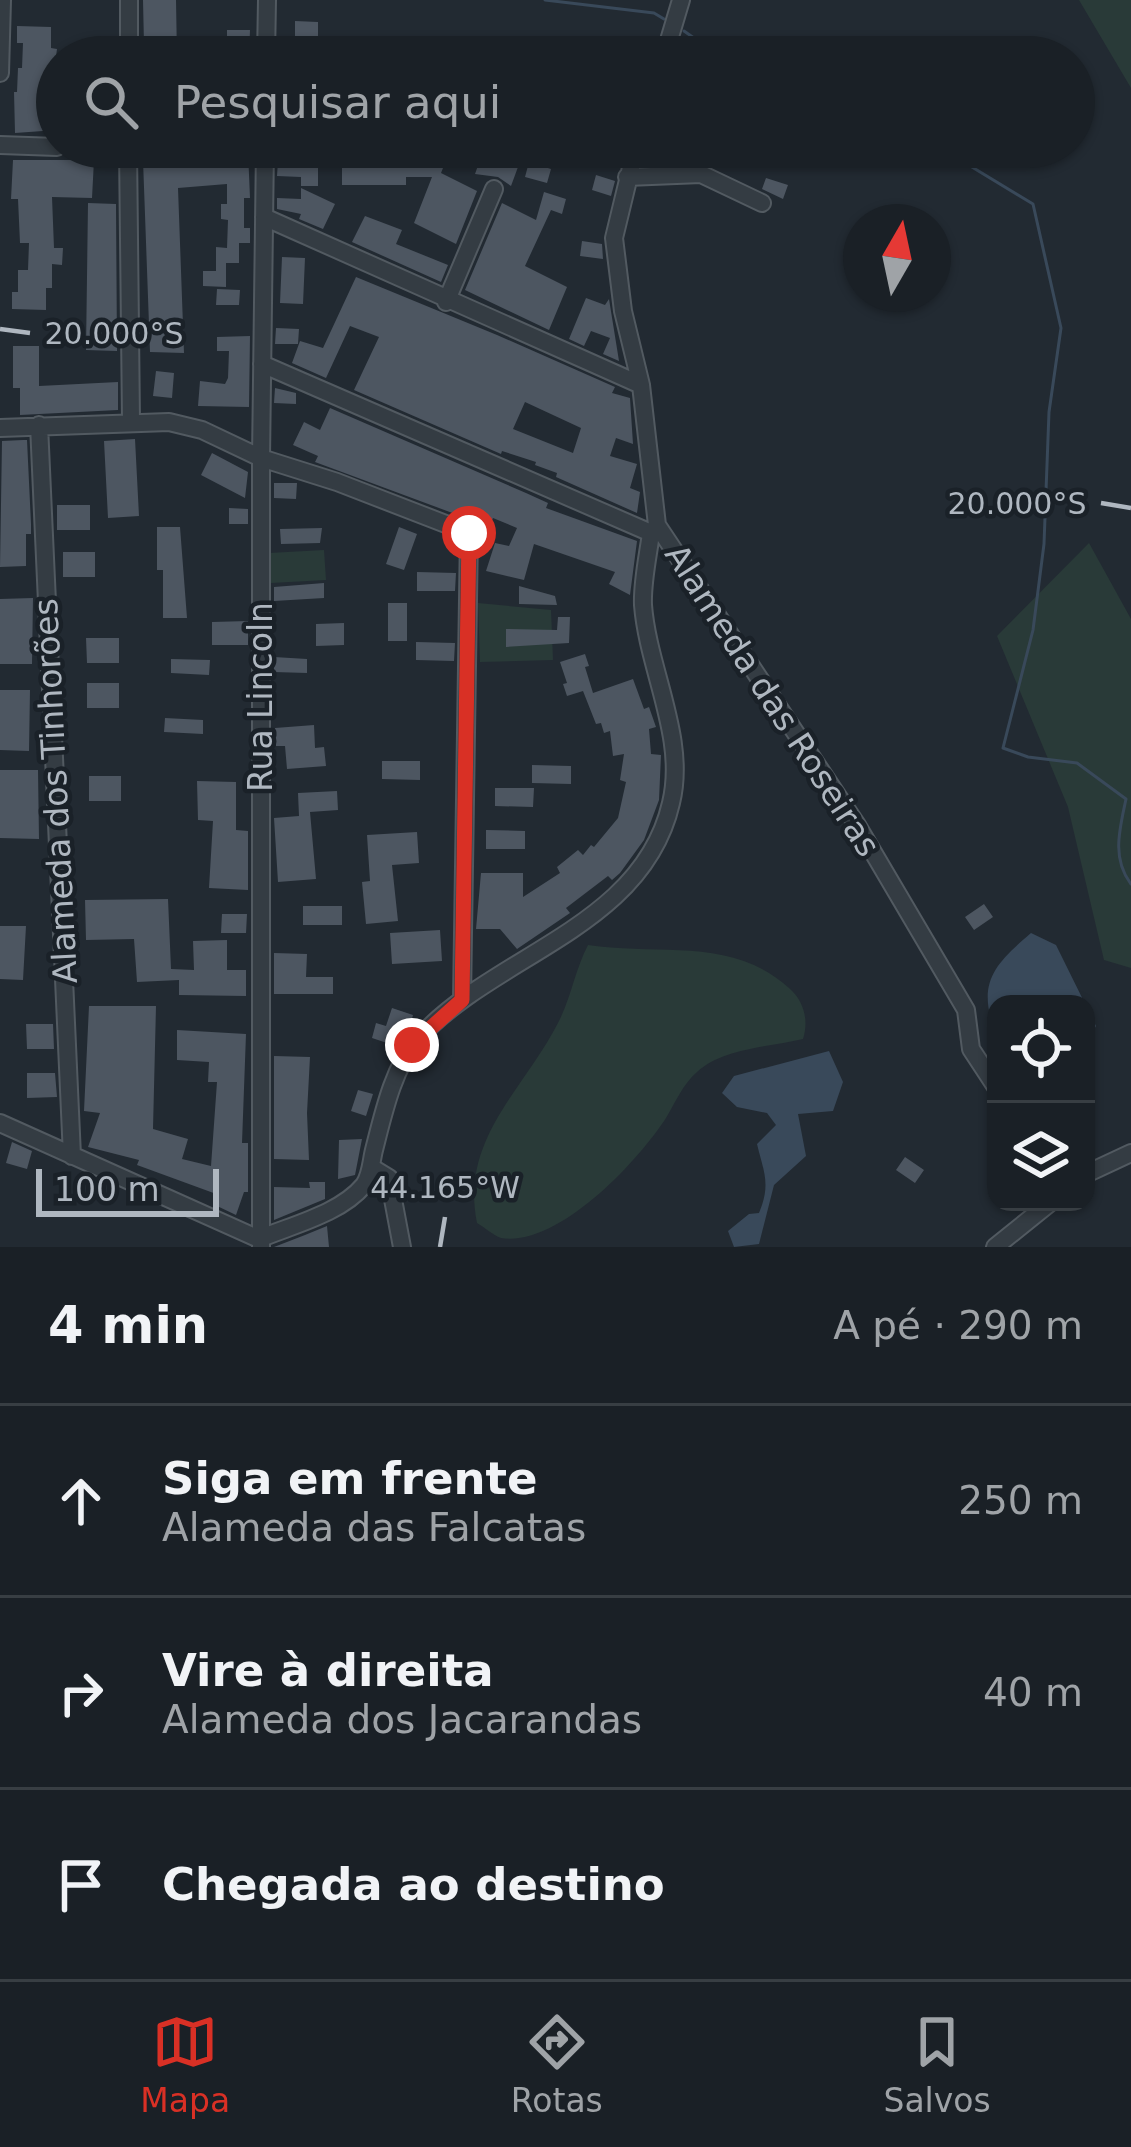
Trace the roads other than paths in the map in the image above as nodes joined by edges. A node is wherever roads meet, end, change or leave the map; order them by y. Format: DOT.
graph roads {
  1 [pos="2,0"];
  2 [pos="129,0"];
  3 [pos="267,0"];
  4 [pos="681,0"];
  5 [pos="129,36"];
  6 [pos="266,36"];
  7 [pos="670,36"];
  8 [pos="0,74"];
  9 [pos="0,145"];
  10 [pos="36,146"];
  11 [pos="128,168"];
  12 [pos="265,168"];
  13 [pos="630,168"];
  14 [pos="627,177"];
  15 [pos="494,189"];
  16 [pos="762,203"];
  17 [pos="264,218"];
  18 [pos="446,302"];
  19 [pos="262,364"];
  20 [pos="641,385"];
  21 [pos="131,421"];
  22 [pos="39,425"];
  23 [pos="0,428"];
  24 [pos="261,458"];
  25 [pos="654,529"];
  26 [pos="462,1000"];
  27 [pos="987,1073"];
  28 [pos="0,1123"];
  29 [pos="1131,1154"];
  30 [pos="72,1156"];
  31 [pos="1095,1166"];
  32 [pos="371,1167"];
  33 [pos="1040,1211"];
  34 [pos="260,1243"];
  35 [pos="401,1247"];
  36 [pos="995,1247"];
  1 -- 8 [label="street"];
  2 -- 5 [label="street"];
  3 -- 6 [label="street"];
  4 -- 7 [label="street"];
  9 -- 10 [label="street"];
  11 -- 21 [label="street"];
  12 -- 17 [label="street, Rua Lincoln"];
  13 -- 14 [label="street, Alameda das Roseiras"];
  14 -- 16 [label="street"];
  14 -- 20 [label="street, Alameda das Roseiras"];
  15 -- 18 [label="street"];
  17 -- 18 [label="street"];
  17 -- 19 [label="street, Rua Lincoln"];
  18 -- 20 [label="street"];
  19 -- 24 [label="street, Rua Lincoln"];
  19 -- 25 [label="street"];
  20 -- 25 [label="street, Alameda das Roseiras"];
  21 -- 22 [label="street"];
  21 -- 24 [label="street"];
  22 -- 23 [label="street"];
  22 -- 30 [label="street, Alameda dos Tinhorões"];
  24 -- 26 [label="street"];
  24 -- 34 [label="street, Rua Lincoln"];
  25 -- 26 [label="street"];
  25 -- 27 [label="street, Alameda das Roseiras"];
  26 -- 32 [label="street"];
  28 -- 30 [label="street"];
  29 -- 31 [label="street"];
  30 -- 34 [label="street"];
  32 -- 34 [label="street"];
  32 -- 35 [label="street"];
  33 -- 36 [label="street"];
}
